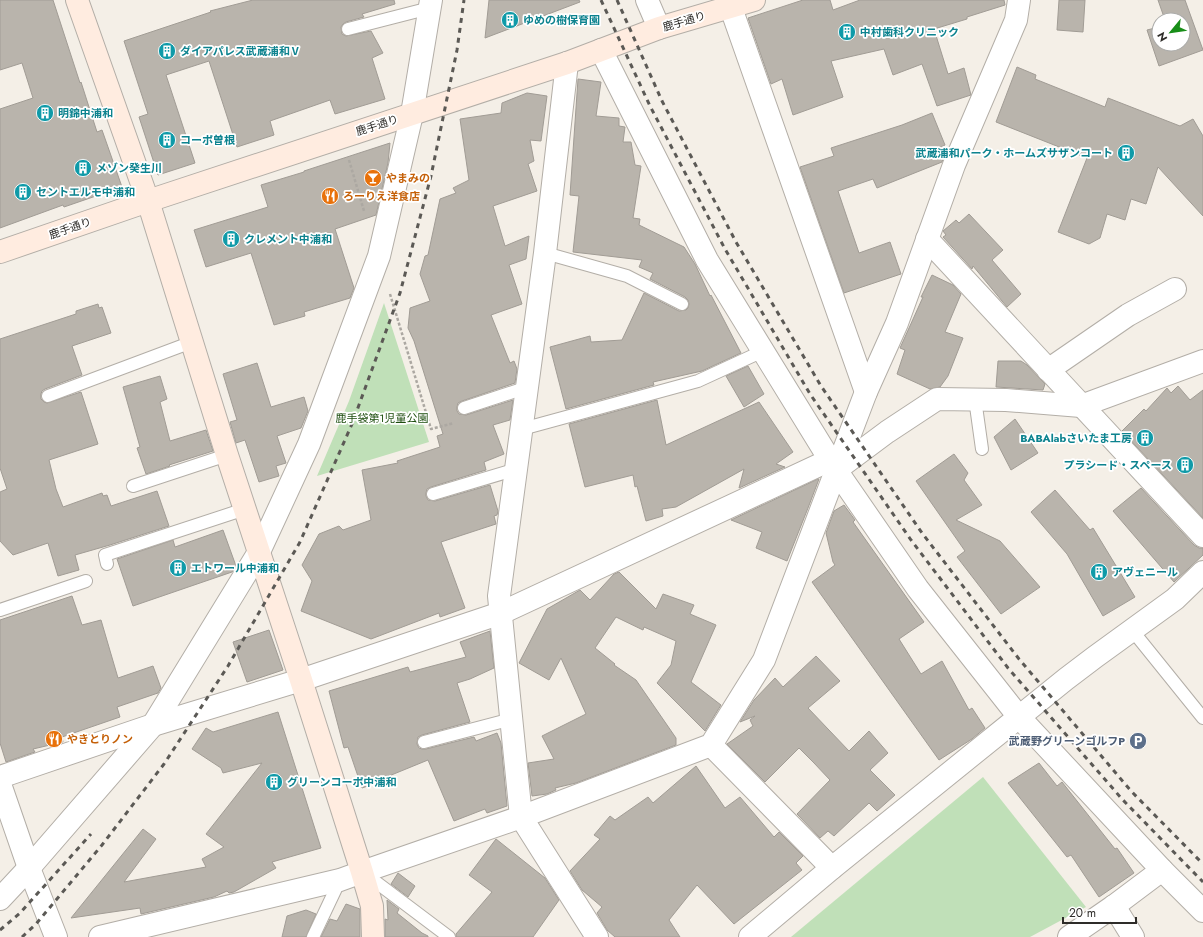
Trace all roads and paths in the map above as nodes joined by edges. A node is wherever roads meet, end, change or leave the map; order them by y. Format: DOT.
graph roads {
  1 [pos="77,0"];
  2 [pos="647,0"];
  3 [pos="754,0"];
  4 [pos="1019,0"];
  5 [pos="430,4"];
  6 [pos="731,8"];
  7 [pos="658,28"];
  8 [pos="348,29"];
  9 [pos="601,50"];
  10 [pos="567,63"];
  11 [pos="412,114"];
  12 [pos="341,137"];
  13 [pos="148,201"];
  14 [pos="364,212"];
  15 [pos="927,239"];
  16 [pos="0,252"];
  17 [pos="545,253"];
  18 [pos="1175,288"];
  19 [pos="390,294"];
  20 [pos="682,304"];
  21 [pos="192,342"];
  22 [pos="763,351"];
  23 [pos="1203,361"];
  24 [pos="1048,370"];
  25 [pos="528,387"];
  26 [pos="866,392"];
  27 [pos="48,396"];
  28 [pos="975,399"];
  29 [pos="1082,406"];
  30 [pos="464,408"];
  31 [pos="460,421"];
  32 [pos="522,429"];
  33 [pos="982,449"];
  34 [pos="227,455"];
  35 [pos="833,465"];
  36 [pos="517,469"];
  37 [pos="133,486"];
  38 [pos="433,494"];
  39 [pos="245,509"];
  40 [pos="1203,536"];
  41 [pos="259,552"];
  42 [pos="107,564"];
  43 [pos="1203,572"];
  44 [pos="86,581"];
  45 [pos="0,610"];
  46 [pos="501,613"];
  47 [pos="1132,630"];
  48 [pos="301,680"];
  49 [pos="1019,717"];
  50 [pos="1203,718"];
  51 [pos="512,719"];
  52 [pos="153,725"];
  53 [pos="424,742"];
  54 [pos="711,745"];
  55 [pos="0,777"];
  56 [pos="0,784"];
  57 [pos="521,817"];
  58 [pos="29,868"];
  59 [pos="832,868"];
  60 [pos="1162,870"];
  61 [pos="362,872"];
  62 [pos="340,880"];
  63 [pos="0,899"];
  64 [pos="1114,906"];
  65 [pos="1203,911"];
  66 [pos="56,937"];
  67 [pos="100,937"];
  68 [pos="313,937"];
  69 [pos="373,937"];
  70 [pos="449,937"];
  71 [pos="597,937"];
  72 [pos="750,937"];
  73 [pos="1069,937"];
  74 [pos="1133,937"];
  1 -- 13 [label="street"];
  2 -- 7 [label="street"];
  3 -- 6 [label="street, 鹿手通り"];
  4 -- 15 [label="street"];
  5 -- 8 [label="lane"];
  5 -- 11 [label="street"];
  6 -- 7 [label="street, 鹿手通り"];
  6 -- 26 [label="street"];
  7 -- 9 [label="street, 鹿手通り"];
  9 -- 10 [label="street, 鹿手通り"];
  9 -- 22 [label="street"];
  10 -- 11 [label="street, 鹿手通り"];
  10 -- 17 [label="street"];
  11 -- 12 [label="street, 鹿手通り"];
  11 -- 41 [label="street"];
  12 -- 13 [label="street, 鹿手通り"];
  12 -- 14 [label="path"];
  13 -- 16 [label="street, 鹿手通り"];
  13 -- 21 [label="street"];
  15 -- 24 [label="street"];
  15 -- 26 [label="street"];
  17 -- 20 [label="lane"];
  17 -- 25 [label="street"];
  18 -- 24 [label="street"];
  19 -- 31 [label="path"];
  21 -- 27 [label="lane"];
  21 -- 34 [label="street"];
  22 -- 32 [label="lane"];
  22 -- 35 [label="street"];
  23 -- 29 [label="street"];
  24 -- 29 [label="street"];
  25 -- 30 [label="lane"];
  25 -- 32 [label="street"];
  26 -- 35 [label="street"];
  28 -- 29 [label="street"];
  28 -- 33 [label="lane"];
  28 -- 35 [label="street"];
  29 -- 40 [label="street"];
  32 -- 36 [label="street"];
  34 -- 37 [label="lane"];
  34 -- 39 [label="street"];
  35 -- 46 [label="street"];
  35 -- 49 [label="street"];
  35 -- 54 [label="street"];
  36 -- 38 [label="lane"];
  36 -- 46 [label="street"];
  39 -- 41 [label="street"];
  39 -- 42 [label="lane"];
  41 -- 48 [label="street"];
  41 -- 52 [label="street"];
  43 -- 47 [label="street"];
  44 -- 45 [label="lane"];
  46 -- 48 [label="street"];
  46 -- 51 [label="street"];
  47 -- 49 [label="street"];
  47 -- 50 [label="lane"];
  48 -- 52 [label="street"];
  48 -- 61 [label="street"];
  49 -- 59 [label="street"];
  49 -- 60 [label="street"];
  51 -- 53 [label="lane"];
  51 -- 57 [label="street"];
  52 -- 55 [label="street"];
  52 -- 58 [label="street"];
  54 -- 57 [label="street"];
  54 -- 59 [label="street"];
  56 -- 58 [label="street"];
  57 -- 61 [label="street"];
  57 -- 71 [label="street"];
  58 -- 63 [label="street"];
  58 -- 66 [label="street"];
  59 -- 72 [label="street"];
  60 -- 64 [label="street"];
  60 -- 65 [label="street"];
  61 -- 62 [label="street"];
  61 -- 69 [label="street"];
  61 -- 70 [label="lane"];
  62 -- 67 [label="street"];
  62 -- 68 [label="lane"];
  64 -- 73 [label="street"];
  64 -- 74 [label="street"];
}
